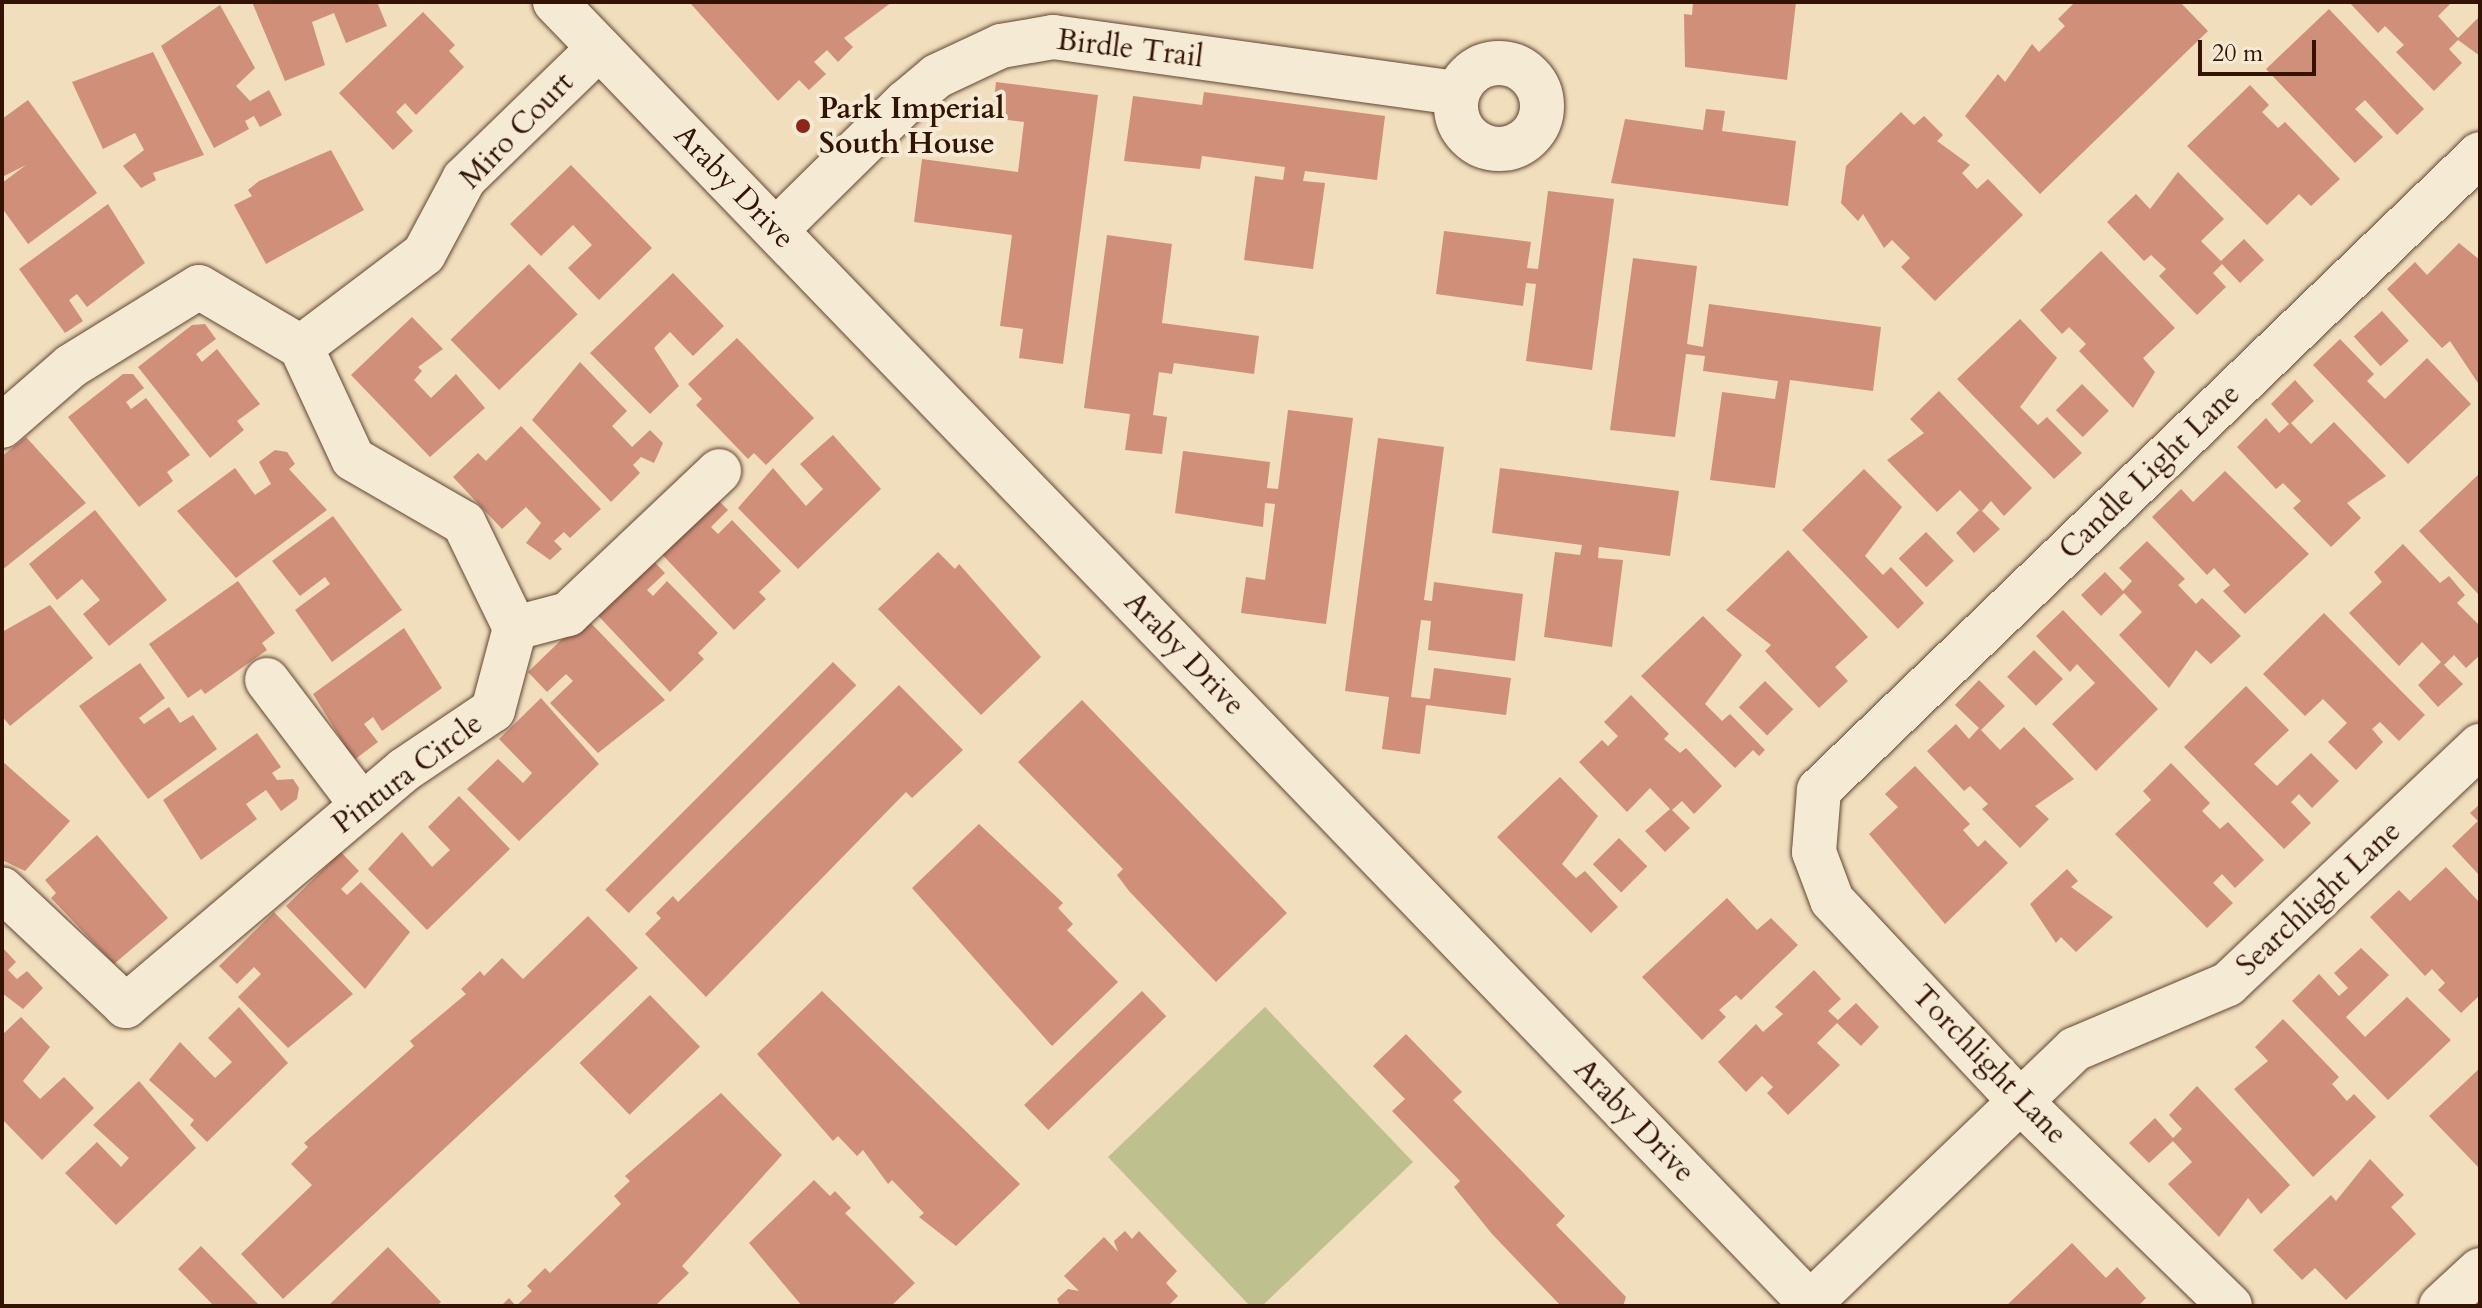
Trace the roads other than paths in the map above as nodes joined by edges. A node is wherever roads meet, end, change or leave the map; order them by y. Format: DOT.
graph roads {
  1 [pos="555,2"];
  2 [pos="599,48"];
  3 [pos="1456,93"];
  4 [pos="2480,154"];
  5 [pos="776,230"];
  6 [pos="301,347"];
  7 [pos="2,426"];
  8 [pos="719,471"];
  9 [pos="515,628"];
  10 [pos="267,680"];
  11 [pos="2480,746"];
  12 [pos="1819,790"];
  13 [pos="362,805"];
  14 [pos="2,889"];
  15 [pos="2018,1099"];
  16 [pos="2480,1270"];
  17 [pos="1810,1305"];
  18 [pos="2230,1306"];
  19 [pos="2441,1306"];
  1 -- 2 [label="street, Araby Drive"];
  2 -- 5 [label="street, Araby Drive"];
  2 -- 6 [label="street, Miro Court"];
  3 -- 5 [label="street, Birdle Trail"];
  4 -- 12 [label="street, Candle Light Lane"];
  5 -- 17 [label="street, Araby Drive"];
  6 -- 7 [label="street"];
  6 -- 9 [label="street"];
  8 -- 9 [label="street"];
  9 -- 13 [label="street, Pintura Circle"];
  10 -- 13 [label="street"];
  11 -- 15 [label="street, Searchlight Lane"];
  12 -- 15 [label="street, Torchlight Lane"];
  13 -- 14 [label="street, Pintura Circle"];
  15 -- 17 [label="street, Searchlight Lane"];
  15 -- 18 [label="street, Torchlight Lane"];
  16 -- 19 [label="street"];
}
